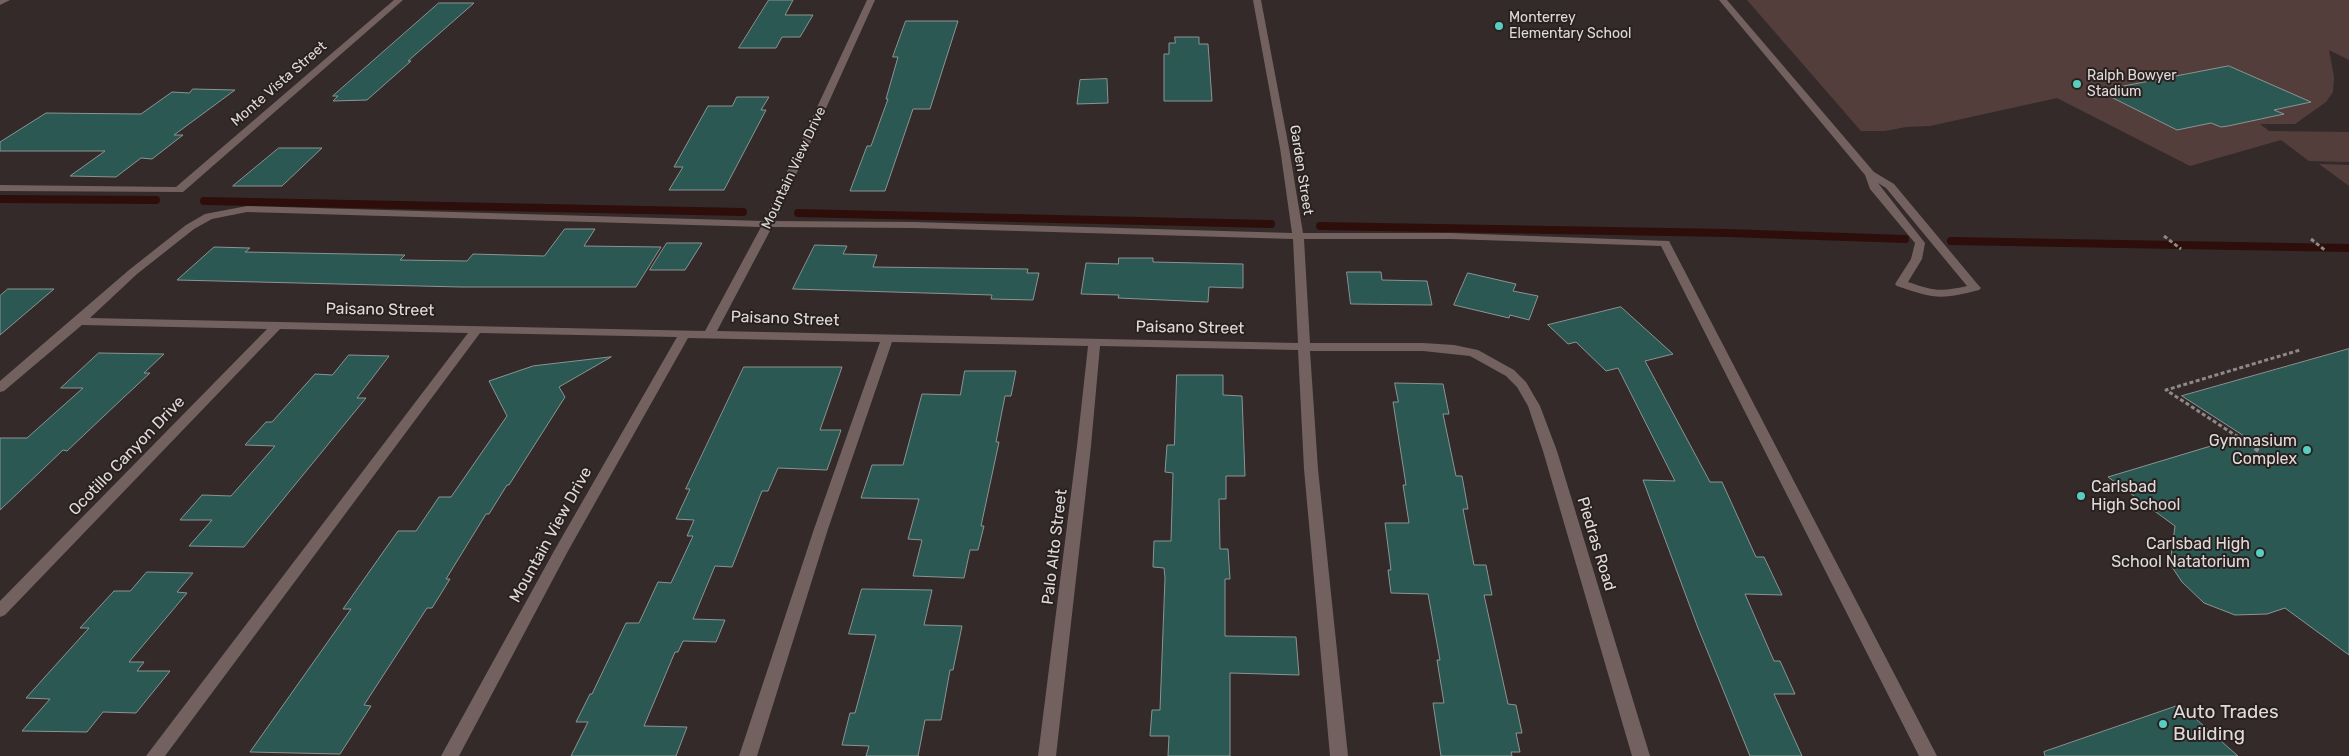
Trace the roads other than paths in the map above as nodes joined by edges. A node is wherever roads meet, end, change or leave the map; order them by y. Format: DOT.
graph roads {
  1 [pos="6,0"];
  2 [pos="398,0"];
  3 [pos="871,0"];
  4 [pos="1257,0"];
  5 [pos="1723,0"];
  6 [pos="0,3"];
  7 [pos="1870,174"];
  8 [pos="0,188"];
  9 [pos="768,224"];
  10 [pos="1298,236"];
  11 [pos="79,321"];
  12 [pos="278,324"];
  13 [pos="478,328"];
  14 [pos="685,333"];
  15 [pos="710,333"];
  16 [pos="886,338"];
  17 [pos="1094,342"];
  18 [pos="1306,347"];
  19 [pos="1489,359"];
  20 [pos="0,388"];
  21 [pos="0,611"];
  22 [pos="155,756"];
  23 [pos="450,756"];
  24 [pos="748,756"];
  25 [pos="1047,756"];
  26 [pos="1339,756"];
  27 [pos="1641,756"];
  28 [pos="1928,756"];
  1 -- 6 [label="street"];
  2 -- 8 [label="street, Monte Vista Street"];
  3 -- 9 [label="street, Mountain View Drive"];
  4 -- 10 [label="street, Garden Street"];
  5 -- 7 [label="street"];
  7 -- 7 [label="street"];
  9 -- 10 [label="street"];
  9 -- 11 [label="street"];
  9 -- 15 [label="street, Mountain View Drive"];
  10 -- 18 [label="street, Garden Street"];
  10 -- 28 [label="street"];
  11 -- 12 [label="street, Paisano Street"];
  11 -- 20 [label="street"];
  12 -- 13 [label="street, Paisano Street"];
  12 -- 21 [label="street, Ocotillo Canyon Drive"];
  13 -- 14 [label="street, Paisano Street"];
  13 -- 22 [label="street"];
  14 -- 15 [label="street, Paisano Street"];
  14 -- 23 [label="street, Mountain View Drive"];
  15 -- 16 [label="street, Paisano Street"];
  16 -- 17 [label="street, Paisano Street"];
  16 -- 24 [label="street"];
  17 -- 18 [label="street, Paisano Street"];
  17 -- 25 [label="street, Palo Alto Street"];
  18 -- 19 [label="street, Paisano Street"];
  18 -- 26 [label="street, Garden Street"];
  19 -- 27 [label="street, Piedras Road"];
}
